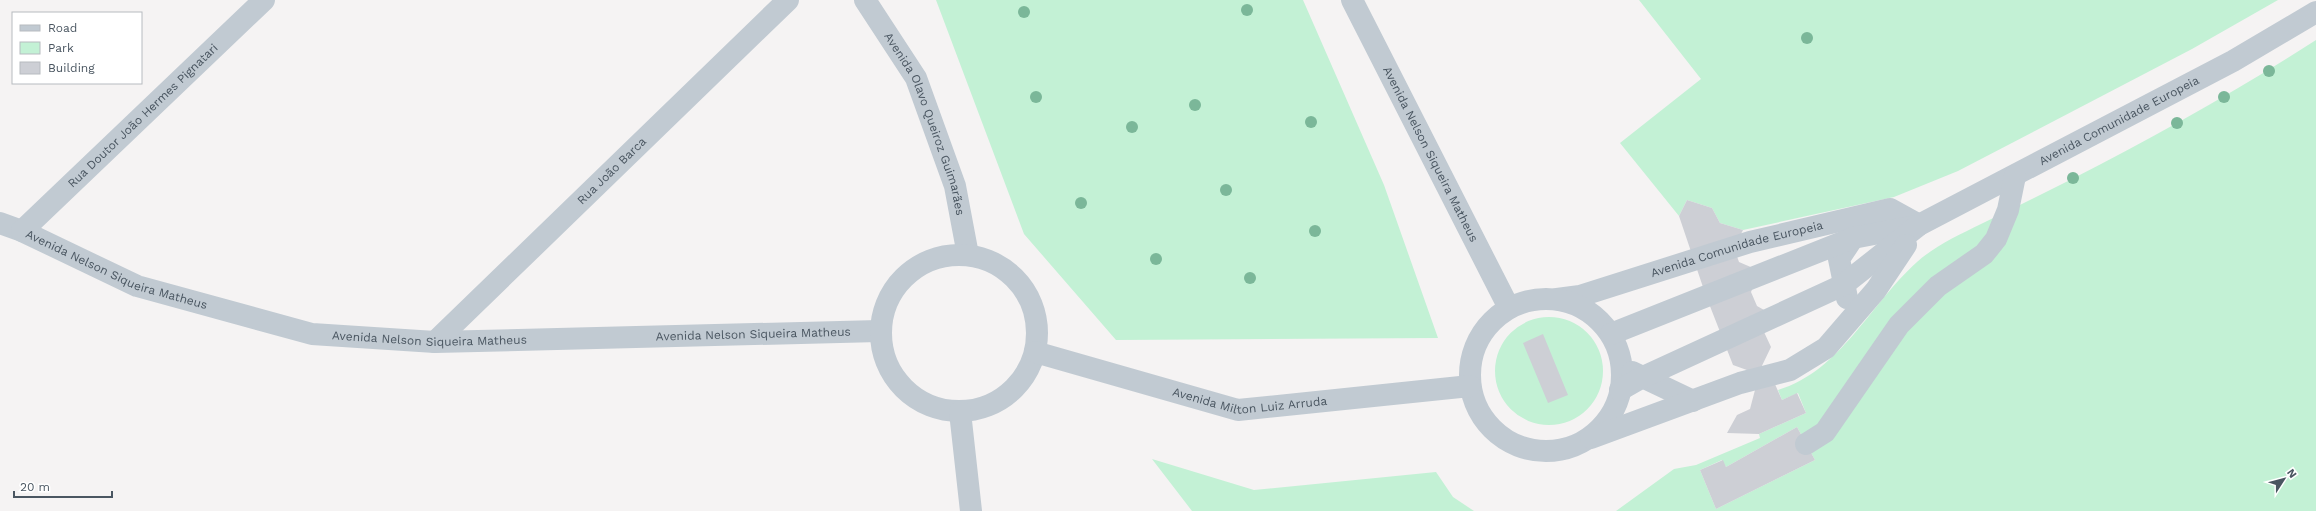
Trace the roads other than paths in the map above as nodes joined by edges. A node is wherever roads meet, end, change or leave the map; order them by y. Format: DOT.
graph roads {
  1 [pos="264,0"];
  2 [pos="788,0"];
  3 [pos="865,0"];
  4 [pos="1352,0"];
  5 [pos="2316,12"];
  6 [pos="2015,176"];
  7 [pos="0,223"];
  8 [pos="1919,226"];
  9 [pos="22,231"];
  10 [pos="1853,238"];
  11 [pos="968,255"];
  12 [pos="1843,285"];
  13 [pos="1552,299"];
  14 [pos="1509,308"];
  15 [pos="1857,312"];
  16 [pos="879,331"];
  17 [pos="1611,334"];
  18 [pos="435,342"];
  19 [pos="1035,352"];
  20 [pos="1621,366"];
  21 [pos="1640,378"];
  22 [pos="1470,386"];
  23 [pos="1620,390"];
  24 [pos="1693,401"];
  25 [pos="960,412"];
  26 [pos="1586,440"];
  27 [pos="1806,444"];
  28 [pos="971,511"];
  1 -- 9 [label="street, Rua Doutor João Hermes Pignatari"];
  2 -- 18 [label="street, Rua João Barca"];
  3 -- 11 [label="street, Avenida Olavo Queiroz Guimarães"];
  4 -- 14 [label="street, Avenida Nelson Siqueira Matheus"];
  5 -- 6 [label="street, Avenida Comunidade Europeia"];
  6 -- 8 [label="street, Avenida Comunidade Europeia"];
  6 -- 27 [label="street"];
  7 -- 9 [label="street, Avenida Nelson Siqueira Matheus"];
  8 -- 10 [label="street, Avenida Comunidade Europeia"];
  8 -- 12 [label="street, Avenida Comunidade Europeia"];
  8 -- 13 [label="street, Avenida Comunidade Europeia"];
  8 -- 15 [label="street, Avenida Comunidade Europeia"];
  9 -- 18 [label="street, Avenida Nelson Siqueira Matheus"];
  10 -- 12 [label="street"];
  10 -- 17 [label="street, Avenida Comunidade Europeia"];
  11 -- 16 [label="street"];
  11 -- 19 [label="street"];
  12 -- 15 [label="street"];
  12 -- 21 [label="street, Avenida Comunidade Europeia"];
  13 -- 14 [label="street"];
  13 -- 17 [label="street"];
  14 -- 22 [label="street"];
  15 -- 24 [label="street, Avenida Comunidade Europeia"];
  16 -- 18 [label="street, Avenida Nelson Siqueira Matheus"];
  16 -- 25 [label="street"];
  17 -- 20 [label="street"];
  19 -- 22 [label="street, Avenida Milton Luiz Arruda"];
  19 -- 25 [label="street"];
  20 -- 21 [label="street"];
  20 -- 23 [label="street"];
  21 -- 23 [label="street, Avenida Comunidade Europeia"];
  21 -- 24 [label="street"];
  22 -- 26 [label="street, Avenida Comunidade Europeia"];
  23 -- 26 [label="street"];
  24 -- 26 [label="street, Avenida Comunidade Europeia"];
  25 -- 28 [label="street"];
}
